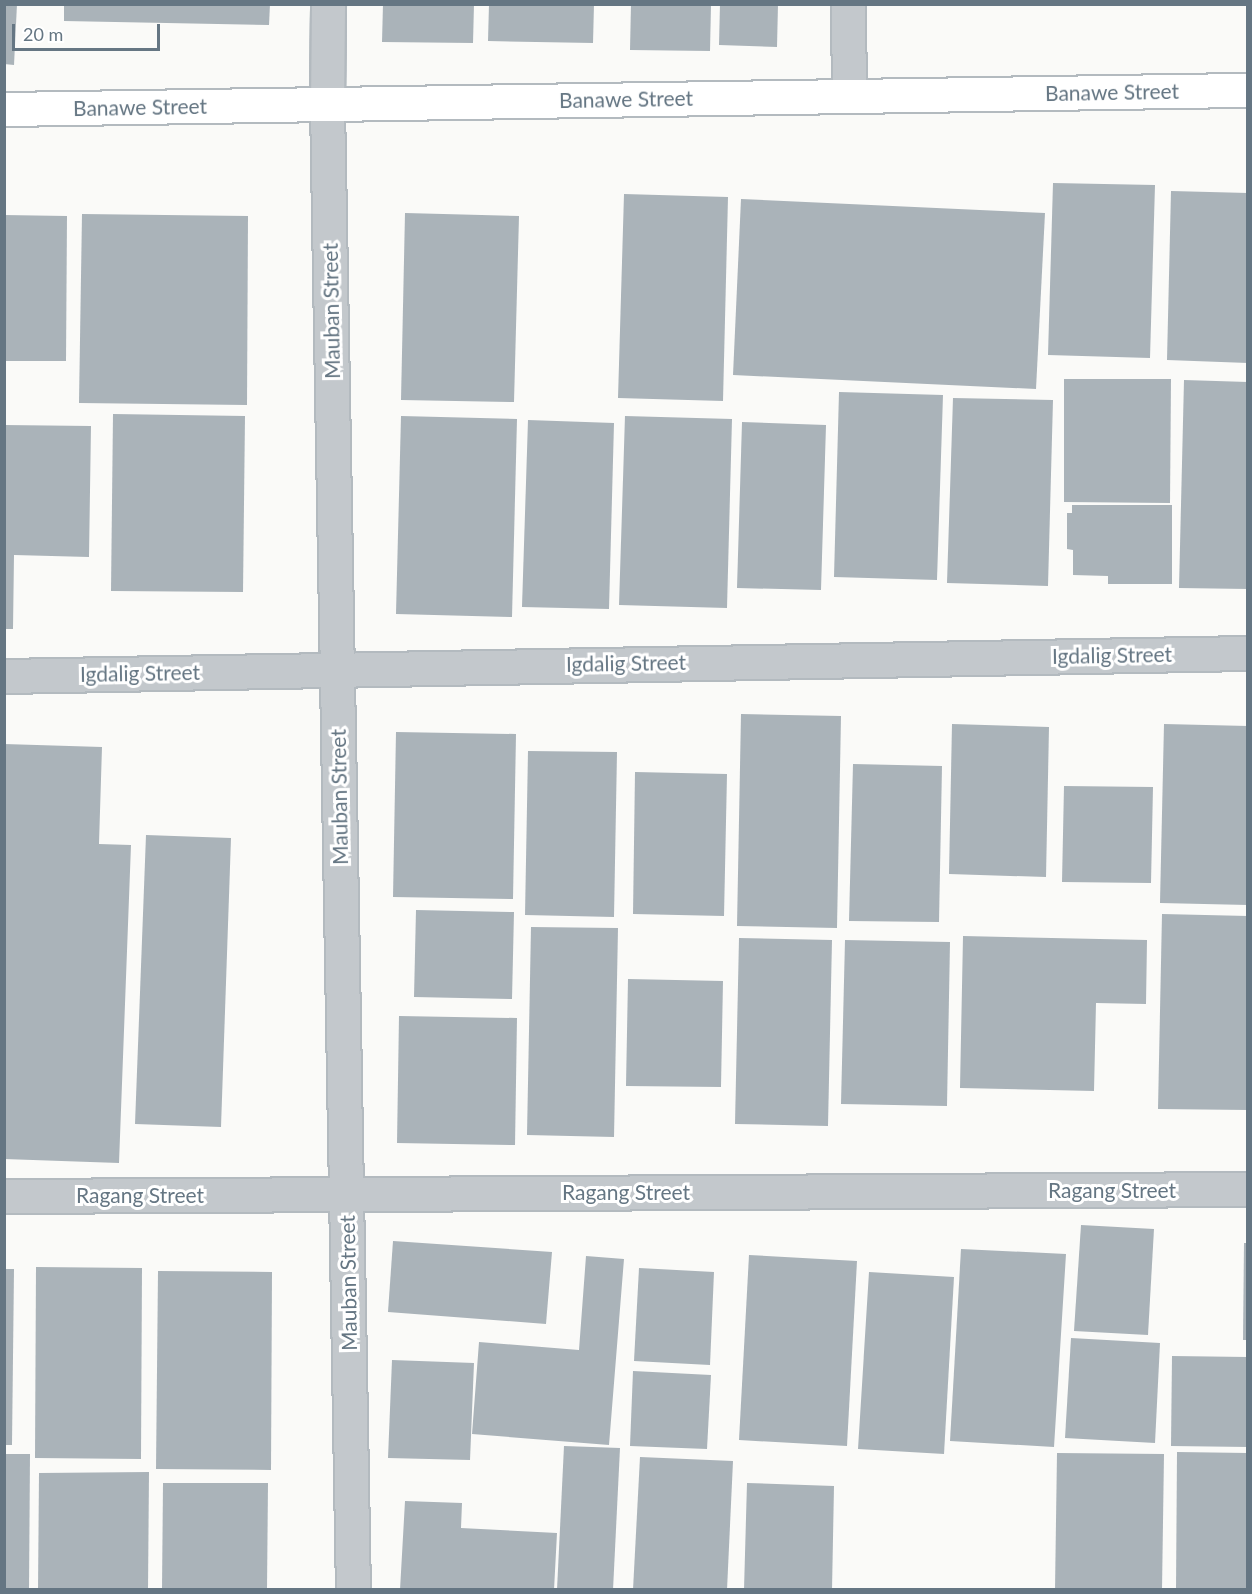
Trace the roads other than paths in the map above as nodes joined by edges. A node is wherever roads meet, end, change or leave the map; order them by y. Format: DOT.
graph roads {
  1 [pos="328,4"];
  2 [pos="848,4"];
  3 [pos="1248,90"];
  4 [pos="849,96"];
  5 [pos="327,104"];
  6 [pos="4,109"];
  7 [pos="1248,653"];
  8 [pos="337,668"];
  9 [pos="4,676"];
  10 [pos="1248,1189"];
  11 [pos="346,1193"];
  12 [pos="4,1196"];
  13 [pos="352,1590"];
  1 -- 5 [label="street, Mauban Street"];
  2 -- 4 [label="street"];
  3 -- 4 [label="main road, Banawe Street"];
  4 -- 5 [label="main road, Banawe Street"];
  5 -- 6 [label="main road, Banawe Street"];
  5 -- 8 [label="street, Mauban Street"];
  7 -- 8 [label="street, Igdalig Street"];
  8 -- 9 [label="street, Igdalig Street"];
  8 -- 11 [label="street, Mauban Street"];
  10 -- 11 [label="street, Ragang Street"];
  11 -- 12 [label="street, Ragang Street"];
  11 -- 13 [label="street, Mauban Street"];
}
